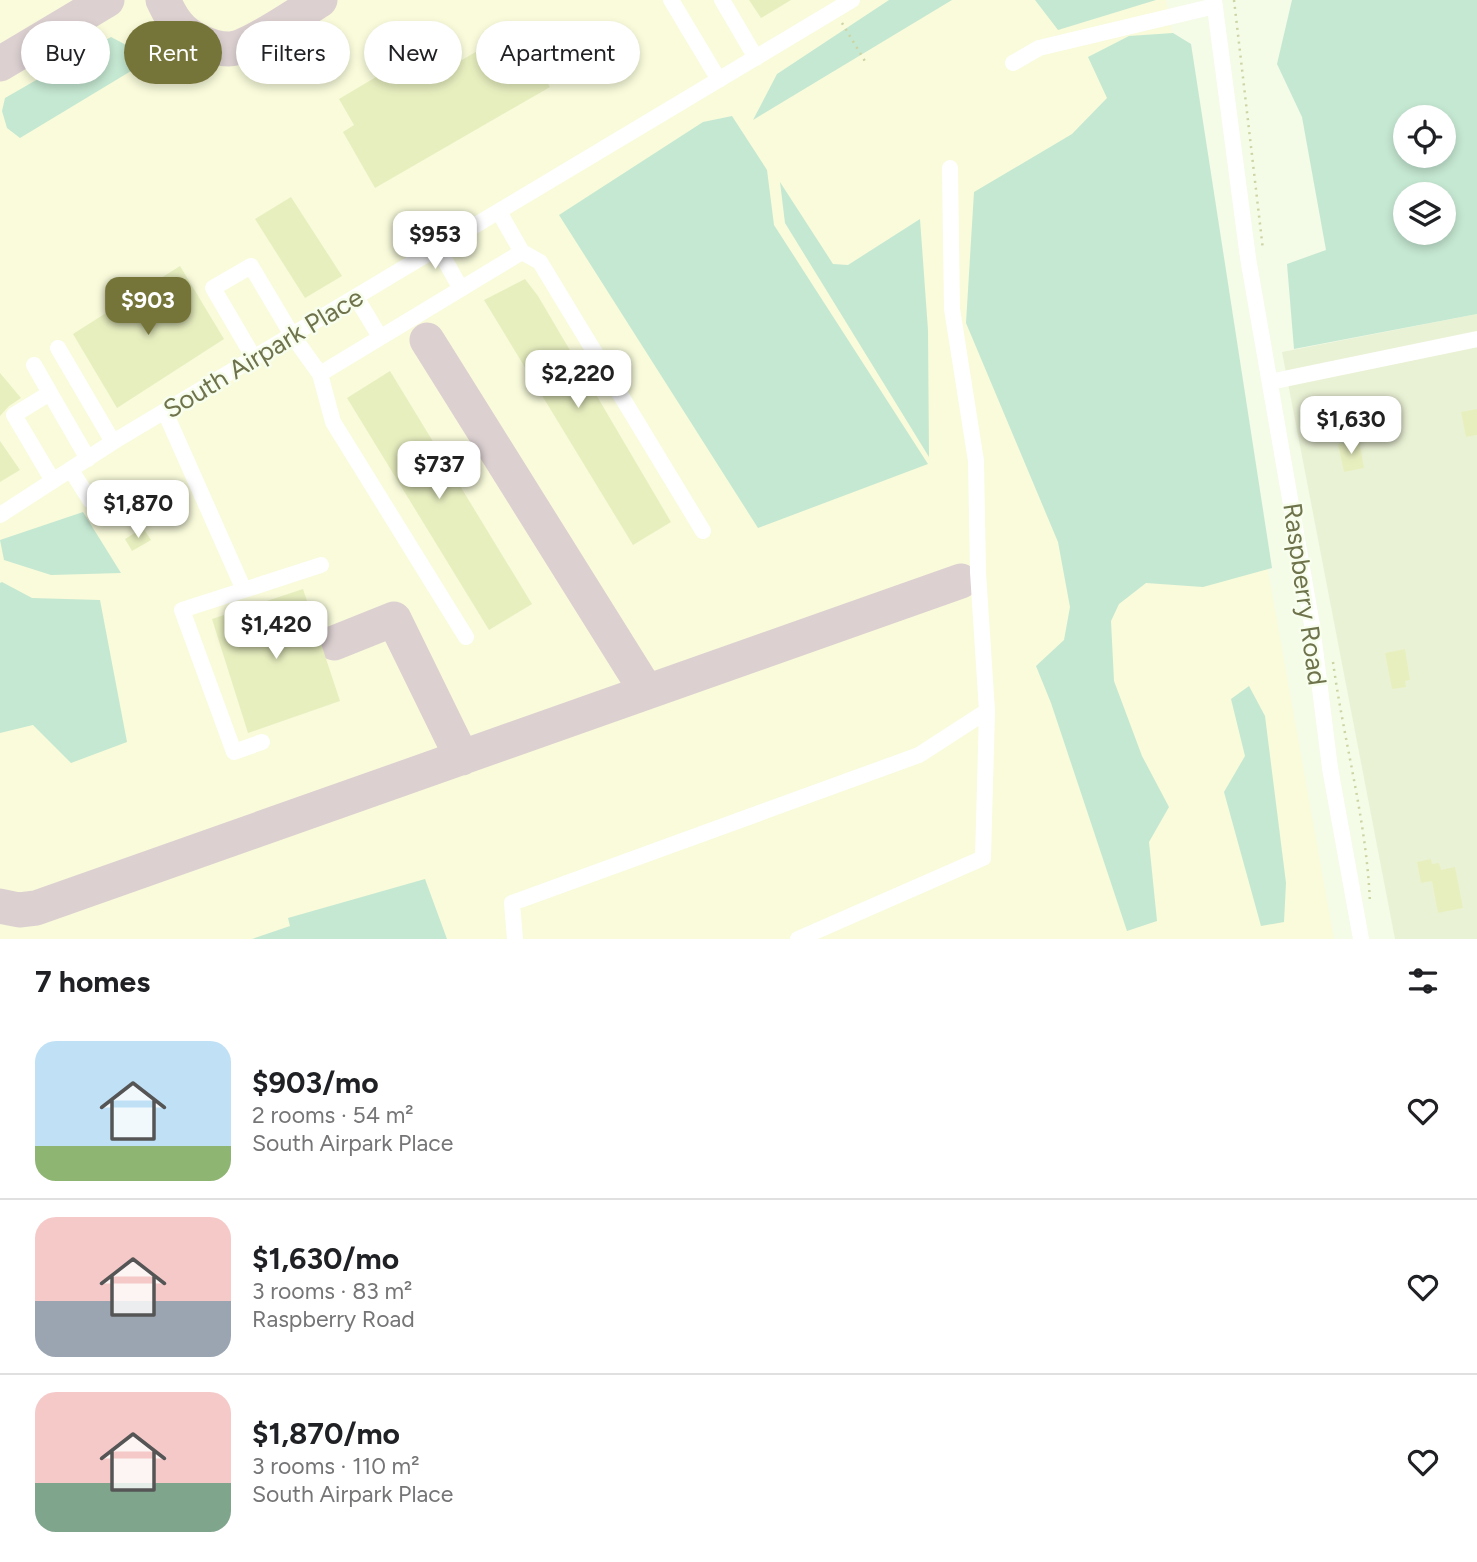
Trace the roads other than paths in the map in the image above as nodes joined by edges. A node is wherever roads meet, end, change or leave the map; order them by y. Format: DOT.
graph roads {
  1 [pos="671,0"];
  2 [pos="722,0"];
  3 [pos="852,0"];
  4 [pos="1214,3"];
  5 [pos="756,58"];
  6 [pos="1013,63"];
  7 [pos="719,80"];
  8 [pos="950,168"];
  9 [pos="499,212"];
  10 [pos="438,248"];
  11 [pos="522,252"];
  12 [pos="461,289"];
  13 [pos="356,297"];
  14 [pos="292,335"];
  15 [pos="380,337"];
  16 [pos="1477,339"];
  17 [pos="58,348"];
  18 [pos="254,358"];
  19 [pos="34,366"];
  20 [pos="320,374"];
  21 [pos="1270,382"];
  22 [pos="50,393"];
  23 [pos="165,412"];
  24 [pos="113,442"];
  25 [pos="88,458"];
  26 [pos="71,470"];
  27 [pos="53,481"];
  28 [pos="90,500"];
  29 [pos="0,515"];
  30 [pos="703,531"];
  31 [pos="321,565"];
  32 [pos="244,590"];
  33 [pos="466,637"];
  34 [pos="987,711"];
  35 [pos="262,742"];
  36 [pos="515,939"];
  37 [pos="798,939"];
  38 [pos="1361,939"];
  1 -- 7 [label="street"];
  2 -- 5 [label="street"];
  3 -- 5 [label="street, South Airpark Place"];
  4 -- 6 [label="street"];
  4 -- 21 [label="street, Raspberry Road"];
  5 -- 7 [label="street, South Airpark Place"];
  7 -- 9 [label="street, South Airpark Place"];
  8 -- 34 [label="street"];
  9 -- 10 [label="street, South Airpark Place"];
  9 -- 11 [label="street"];
  10 -- 12 [label="street"];
  10 -- 13 [label="street, South Airpark Place"];
  11 -- 12 [label="street"];
  11 -- 30 [label="street"];
  12 -- 15 [label="street"];
  13 -- 14 [label="street, South Airpark Place"];
  13 -- 15 [label="street"];
  14 -- 18 [label="street, South Airpark Place"];
  14 -- 18 [label="street"];
  14 -- 20 [label="street"];
  15 -- 20 [label="street"];
  16 -- 21 [label="street"];
  17 -- 24 [label="street"];
  18 -- 23 [label="street, South Airpark Place"];
  19 -- 22 [label="street"];
  20 -- 33 [label="street"];
  21 -- 38 [label="street, Raspberry Road"];
  22 -- 25 [label="street"];
  22 -- 27 [label="street"];
  23 -- 24 [label="street, South Airpark Place"];
  23 -- 32 [label="street"];
  24 -- 25 [label="street, South Airpark Place"];
  25 -- 26 [label="street, South Airpark Place"];
  26 -- 27 [label="street, South Airpark Place"];
  26 -- 28 [label="street"];
  27 -- 29 [label="street, South Airpark Place"];
  31 -- 32 [label="street"];
  32 -- 35 [label="street"];
  34 -- 36 [label="street"];
  34 -- 37 [label="street"];
}
